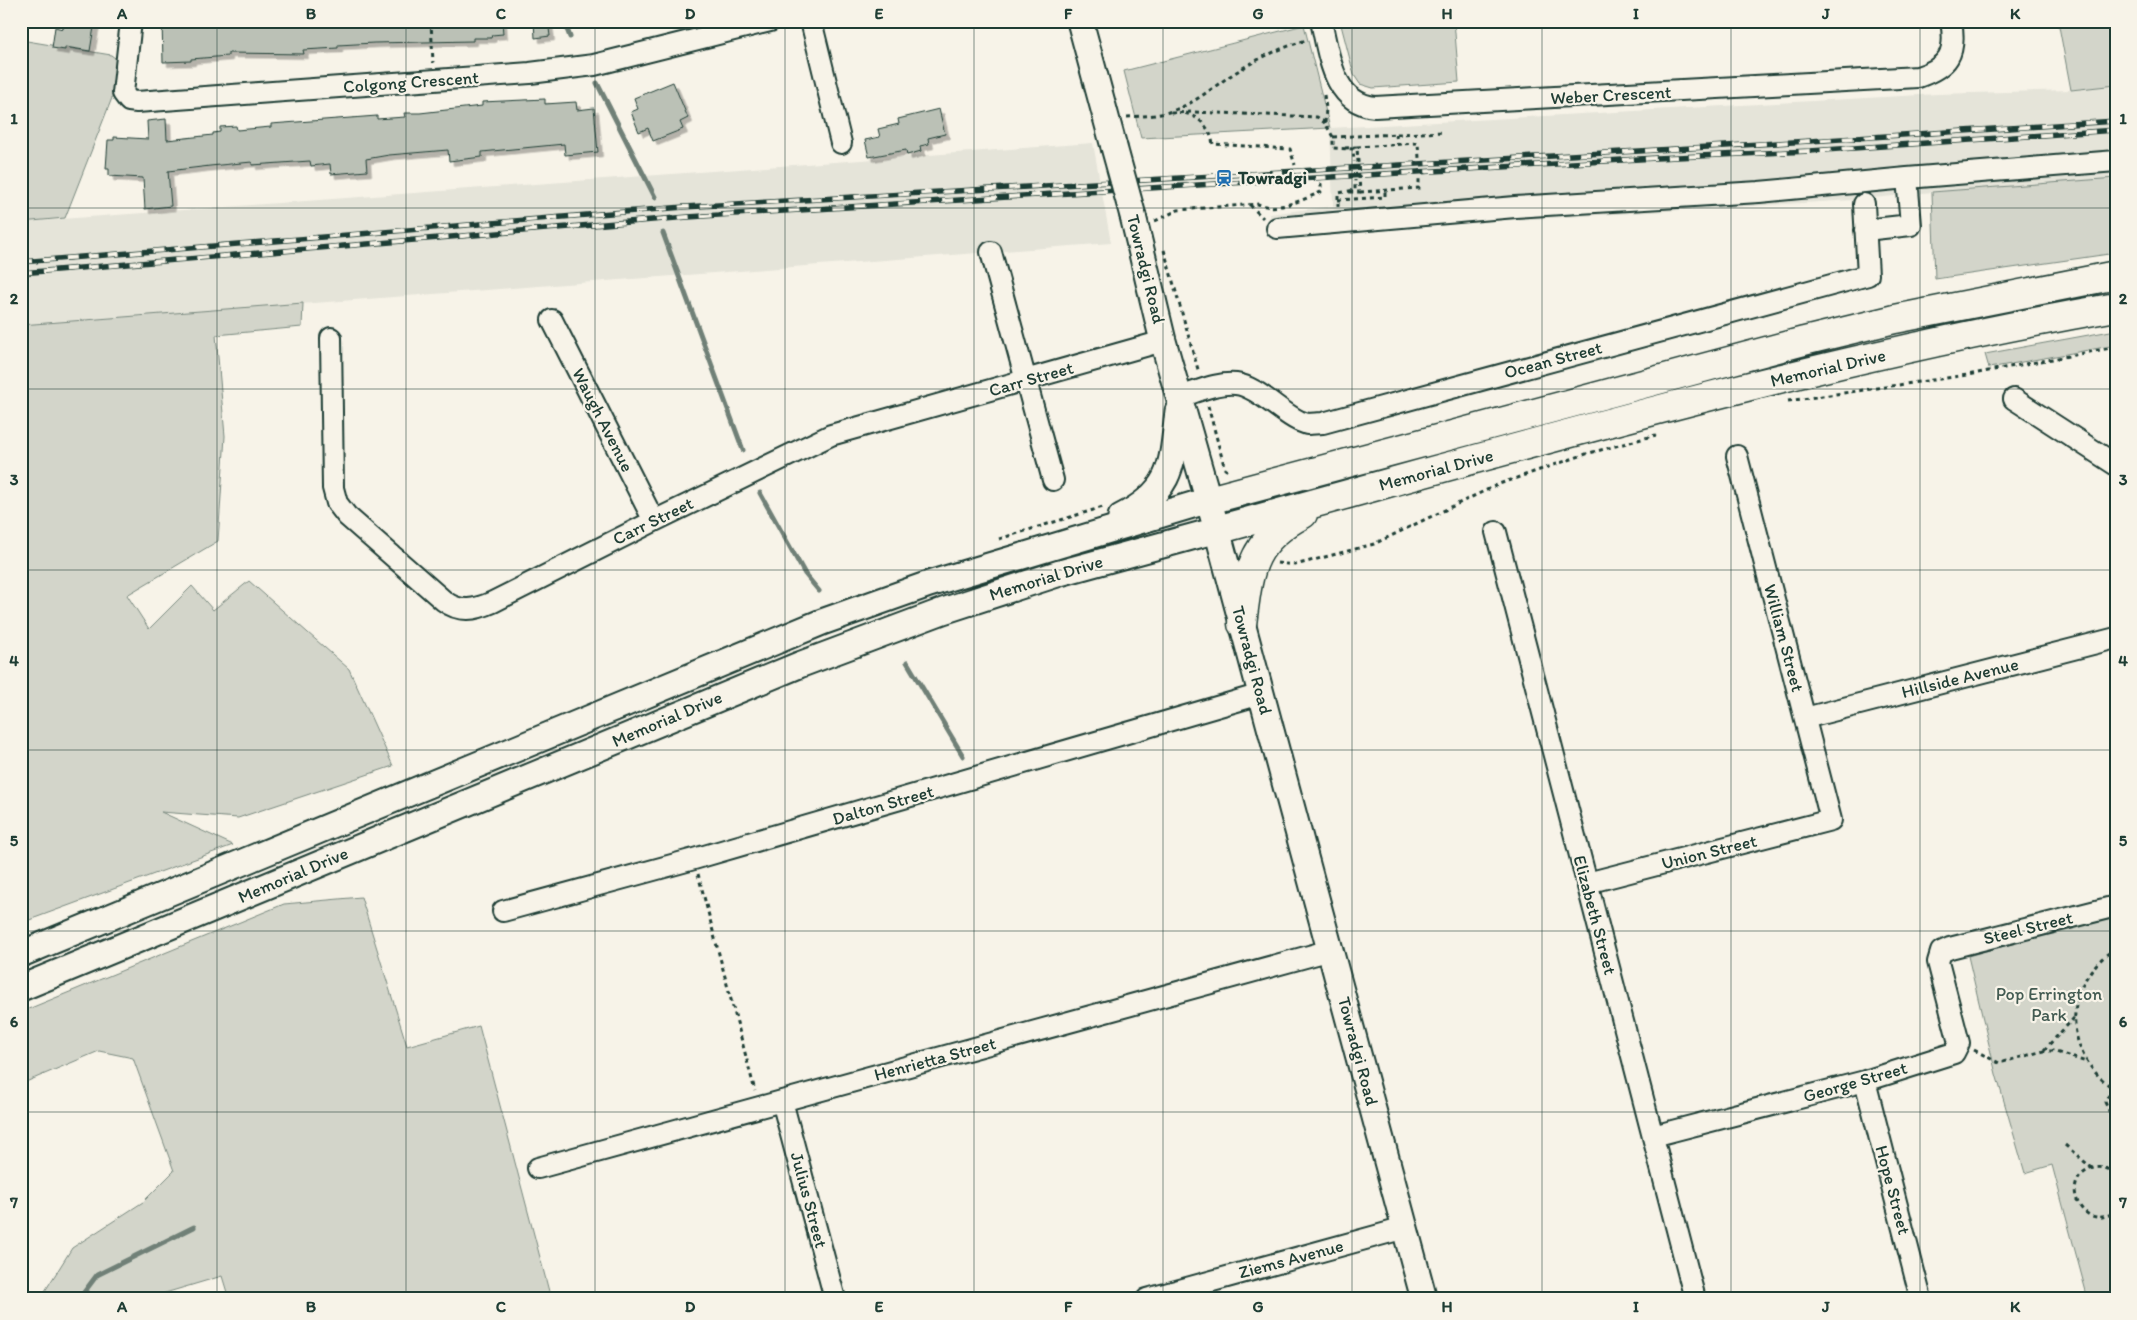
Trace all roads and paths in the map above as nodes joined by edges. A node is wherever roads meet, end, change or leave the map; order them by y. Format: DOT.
graph roads {
  1 [pos="131,21"];
  2 [pos="431,21"];
  3 [pos="770,21"];
  4 [pos="811,21"];
  5 [pos="1080,21"];
  6 [pos="1951,21"];
  7 [pos="1322,28"];
  8 [pos="435,81"];
  9 [pos="1323,89"];
  10 [pos="1181,112"];
  11 [pos="1164,114"];
  12 [pos="1325,123"];
  13 [pos="1127,126"];
  14 [pos="1444,132"];
  15 [pos="1396,134"];
  16 [pos="1333,137"];
  17 [pos="841,143"];
  18 [pos="1397,144"];
  19 [pos="1357,147"];
  20 [pos="1345,148"];
  21 [pos="1419,158"];
  22 [pos="2116,161"];
  23 [pos="1354,162"];
  24 [pos="1295,165"];
  25 [pos="1419,176"];
  26 [pos="1907,178"];
  27 [pos="1355,180"];
  28 [pos="1321,182"];
  29 [pos="1385,190"];
  30 [pos="1360,192"];
  31 [pos="1338,200"];
  32 [pos="1864,204"];
  33 [pos="1141,220"];
  34 [pos="1277,228"];
  35 [pos="1865,230"];
  36 [pos="1162,246"];
  37 [pos="991,252"];
  38 [pos="2116,274"];
  39 [pos="2116,307"];
  40 [pos="552,320"];
  41 [pos="331,338"];
  42 [pos="1163,341"];
  43 [pos="2116,347"];
  44 [pos="1026,380"];
  45 [pos="1203,390"];
  46 [pos="1179,397"];
  47 [pos="2014,399"];
  48 [pos="1787,401"];
  49 [pos="1663,433"];
  50 [pos="1737,456"];
  51 [pos="2116,465"];
  52 [pos="1230,472"];
  53 [pos="1053,480"];
  54 [pos="1350,493"];
  55 [pos="1208,500"];
  56 [pos="1110,506"];
  57 [pos="654,521"];
  58 [pos="1217,530"];
  59 [pos="1496,532"];
  60 [pos="1070,540"];
  61 [pos="995,541"];
  62 [pos="1271,560"];
  63 [pos="1242,624"];
  64 [pos="2116,638"];
  65 [pos="1262,694"];
  66 [pos="1805,718"];
  67 [pos="1831,820"];
  68 [pos="694,859"];
  69 [pos="1587,883"];
  70 [pos="2116,906"];
  71 [pos="504,912"];
  72 [pos="2116,948"];
  73 [pos="1331,950"];
  74 [pos="21,954"];
  75 [pos="21,988"];
  76 [pos="2075,1017"];
  77 [pos="1960,1043"];
  78 [pos="2044,1050"];
  79 [pos="2087,1063"];
  80 [pos="1865,1081"];
  81 [pos="2114,1089"];
  82 [pos="782,1101"];
  83 [pos="759,1108"];
  84 [pos="2116,1126"];
  85 [pos="1653,1136"];
  86 [pos="2065,1145"];
  87 [pos="2116,1161"];
  88 [pos="538,1168"];
  89 [pos="2093,1169"];
  90 [pos="2110,1170"];
  91 [pos="2116,1174"];
  92 [pos="2116,1211"];
  93 [pos="1405,1228"];
  94 [pos="835,1299"];
  95 [pos="1147,1299"];
  96 [pos="1424,1299"];
  97 [pos="1695,1299"];
  98 [pos="1922,1299"];
  1 -- 8 [label="street, Colgong Crescent"];
  2 -- 8 [label="path"];
  3 -- 8 [label="street, Colgong Crescent"];
  4 -- 17 [label="street"];
  5 -- 33 [label="main road, Towradgi Road, bridge"];
  6 -- 7 [label="street, Weber Crescent"];
  7 -- 11 [label="path"];
  9 -- 12 [label="path"];
  10 -- 11 [label="path"];
  10 -- 12 [label="path"];
  10 -- 24 [label="path"];
  11 -- 13 [label="path"];
  12 -- 16 [label="path"];
  14 -- 15 [label="path"];
  15 -- 16 [label="path"];
  15 -- 18 [label="path"];
  16 -- 20 [label="path"];
  18 -- 19 [label="path"];
  18 -- 21 [label="path"];
  19 -- 20 [label="path, bridge"];
  19 -- 30 [label="path, bridge"];
  20 -- 23 [label="path"];
  22 -- 26 [label="street"];
  25 -- 29 [label="path"];
  26 -- 34 [label="street"];
  26 -- 35 [label="street"];
  27 -- 30 [label="path, bridge"];
  28 -- 33 [label="path"];
  29 -- 30 [label="path"];
  29 -- 31 [label="path"];
  32 -- 35 [label="street, Ocean Street"];
  33 -- 42 [label="main road, Towradgi Road"];
  35 -- 45 [label="street, Ocean Street"];
  36 -- 45 [label="path"];
  37 -- 44 [label="street"];
  38 -- 55 [label="highway, Memorial Drive"];
  39 -- 54 [label="highway, Memorial Drive"];
  40 -- 57 [label="street, Waugh Avenue"];
  41 -- 57 [label="street, Carr Street"];
  42 -- 44 [label="street, Carr Street"];
  42 -- 46 [label="main road, Towradgi Road"];
  43 -- 48 [label="path"];
  44 -- 53 [label="street"];
  44 -- 57 [label="street, Carr Street"];
  45 -- 46 [label="street, Ocean Street"];
  45 -- 52 [label="path"];
  46 -- 55 [label="main road, Towradgi Road"];
  46 -- 60 [label="main road"];
  47 -- 51 [label="street"];
  49 -- 62 [label="path"];
  50 -- 66 [label="street, William Street"];
  54 -- 58 [label="highway, Memorial Drive"];
  54 -- 63 [label="highway"];
  55 -- 58 [label="main road, Towradgi Road"];
  55 -- 60 [label="main road, Memorial Drive"];
  56 -- 61 [label="path"];
  58 -- 63 [label="main road, Towradgi Road"];
  58 -- 75 [label="main road, Memorial Drive"];
  59 -- 69 [label="street, Elizabeth Street"];
  60 -- 74 [label="main road, Memorial Drive"];
  63 -- 65 [label="main road, Towradgi Road"];
  64 -- 66 [label="street, Hillside Avenue"];
  65 -- 68 [label="street, Dalton Street"];
  65 -- 73 [label="main road, Towradgi Road"];
  66 -- 67 [label="street, William Street"];
  67 -- 69 [label="street, Union Street"];
  68 -- 71 [label="street, Dalton Street"];
  68 -- 83 [label="path"];
  69 -- 85 [label="street, Elizabeth Street"];
  70 -- 77 [label="street, Steel Street"];
  72 -- 76 [label="path"];
  73 -- 82 [label="street, Henrietta Street"];
  73 -- 93 [label="main road, Towradgi Road"];
  76 -- 78 [label="path"];
  76 -- 79 [label="path"];
  77 -- 78 [label="path"];
  77 -- 80 [label="street, George Street"];
  78 -- 79 [label="path"];
  79 -- 81 [label="path"];
  80 -- 85 [label="street, George Street"];
  80 -- 98 [label="street, Hope Street"];
  81 -- 84 [label="path"];
  82 -- 83 [label="street, Henrietta Street"];
  82 -- 94 [label="street, Julius Street"];
  83 -- 88 [label="street, Henrietta Street"];
  85 -- 97 [label="street, Elizabeth Street"];
  86 -- 89 [label="path"];
  87 -- 90 [label="path"];
  89 -- 90 [label="path"];
  89 -- 92 [label="path"];
  90 -- 91 [label="path"];
  93 -- 95 [label="street, Ziems Avenue"];
  93 -- 96 [label="main road, Towradgi Road"];
}
